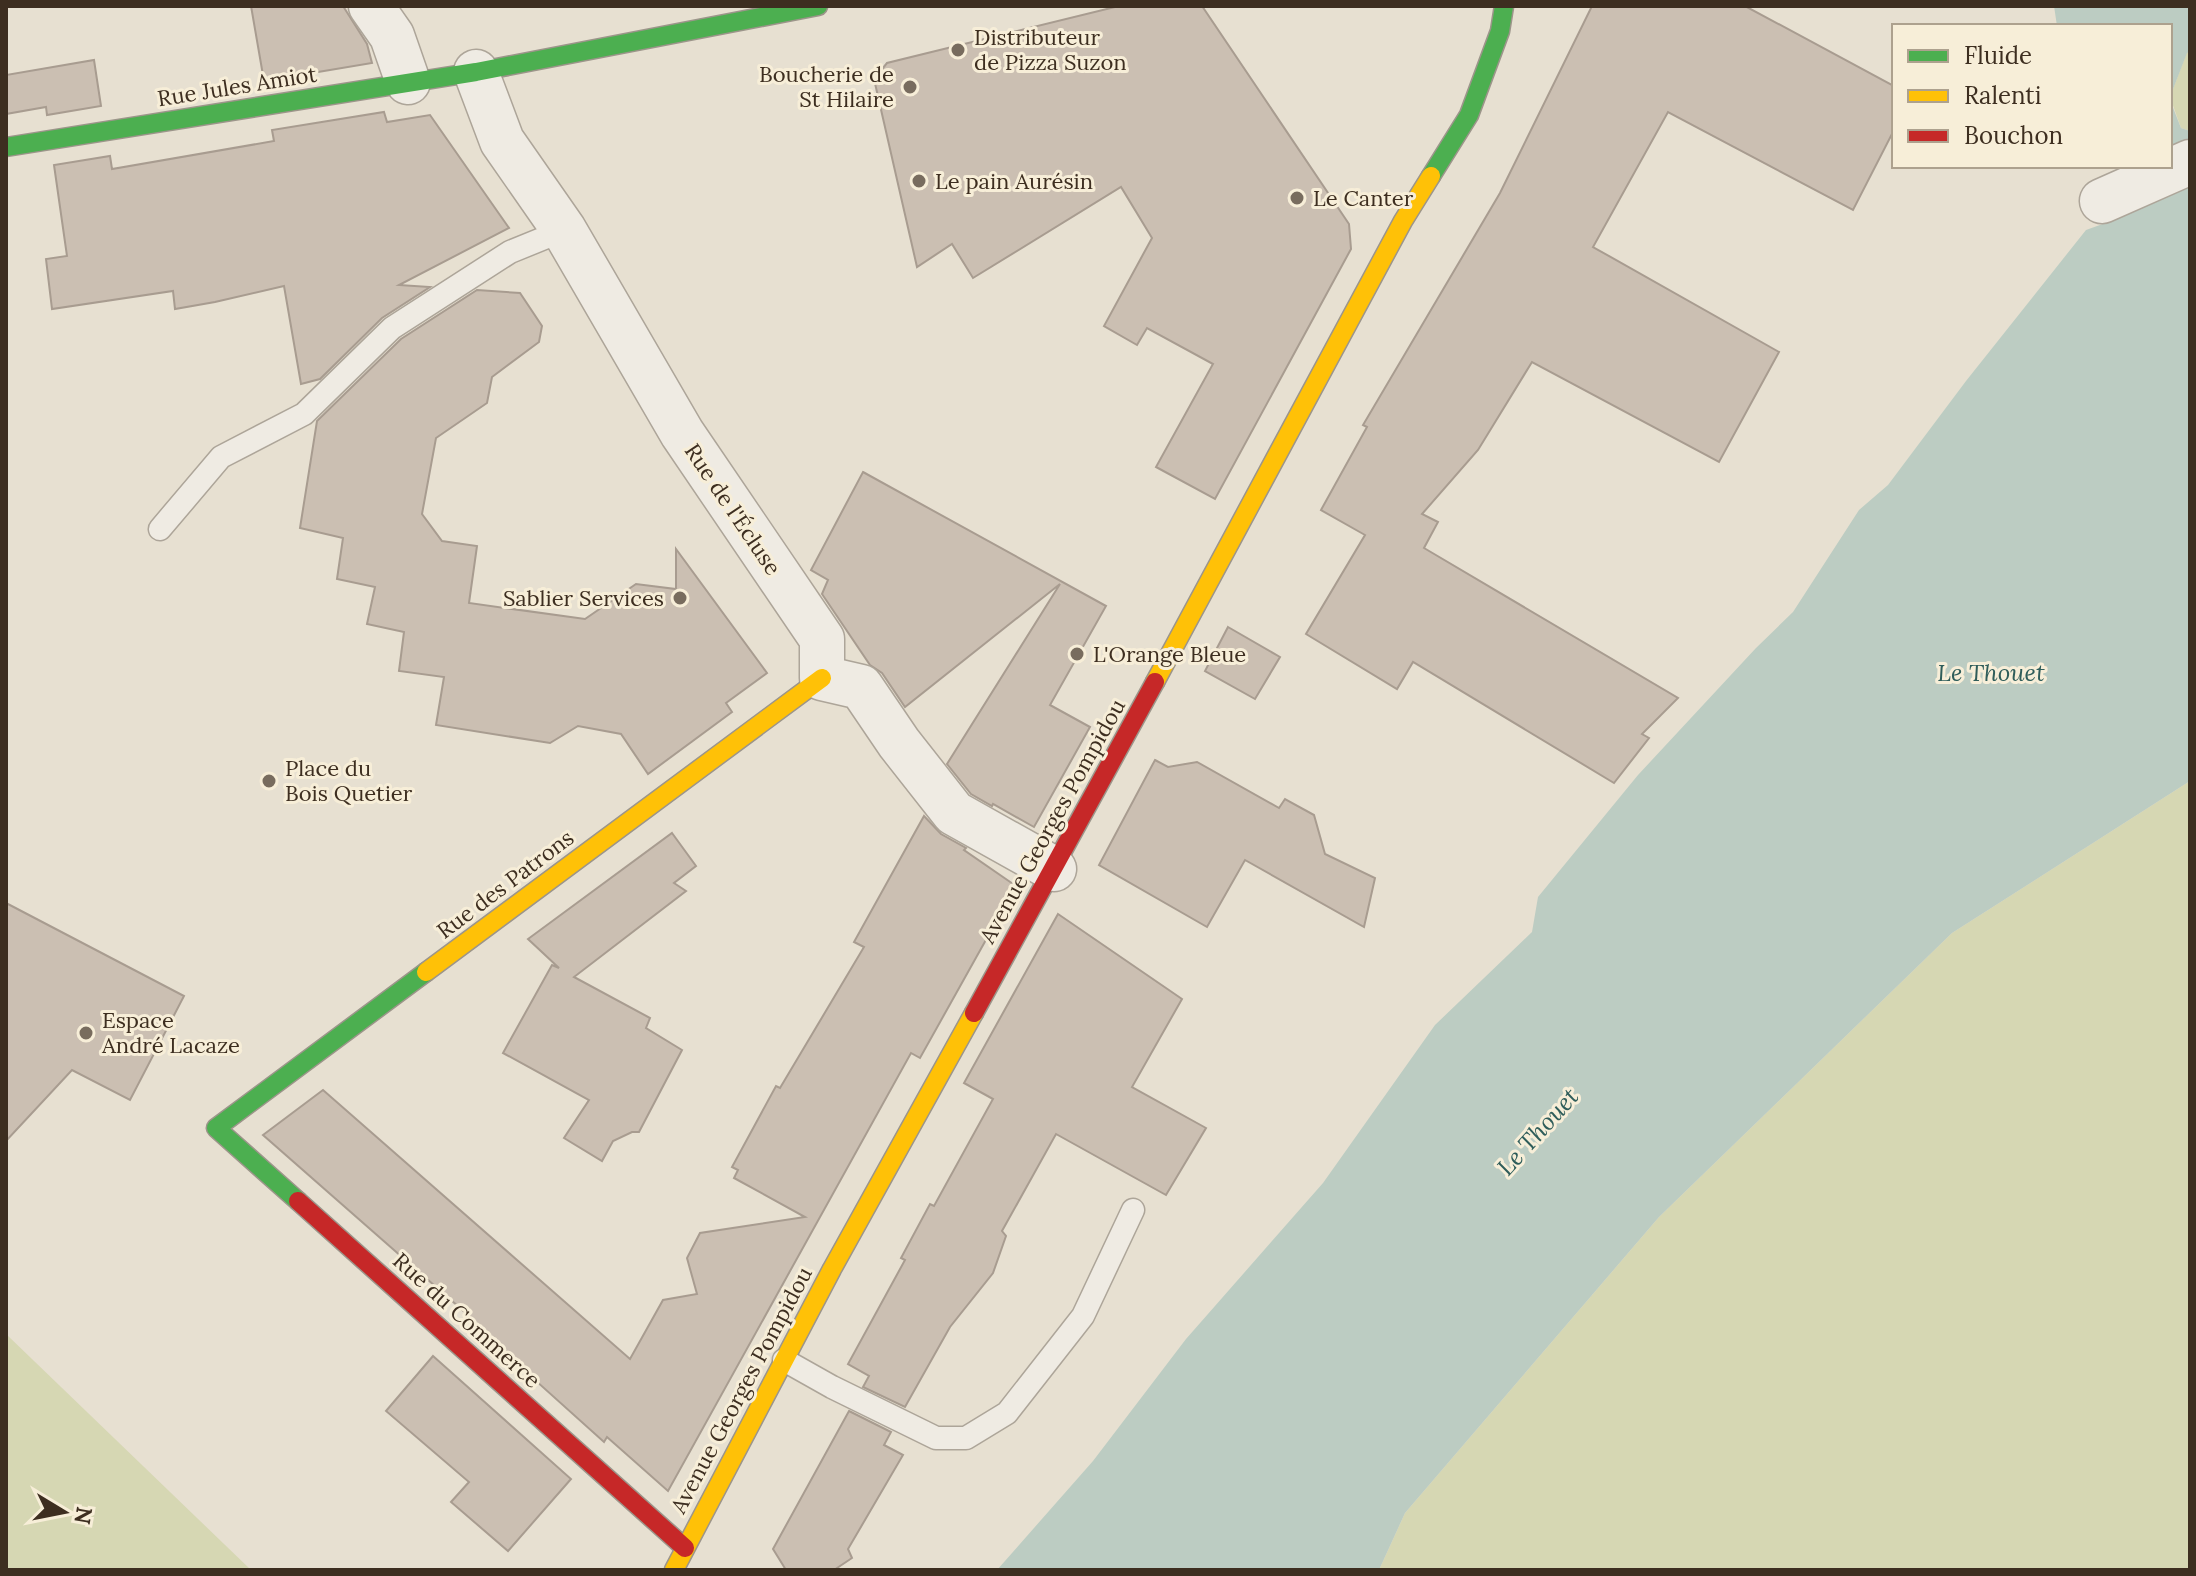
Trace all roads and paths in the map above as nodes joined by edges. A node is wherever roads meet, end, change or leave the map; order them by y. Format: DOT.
graph roads {
  1 [pos="371,6"];
  2 [pos="818,6"];
  3 [pos="1504,6"];
  4 [pos="476,72"];
  5 [pos="408,82"];
  6 [pos="6,147"];
  7 [pos="2190,162"];
  8 [pos="2102,201"];
  9 [pos="564,230"];
  10 [pos="160,529"];
  11 [pos="822,678"];
  12 [pos="1054,869"];
  13 [pos="216,1128"];
  14 [pos="1133,1210"];
  15 [pos="784,1360"];
  16 [pos="685,1548"];
  17 [pos="674,1570"];
  1 -- 5 [label="street"];
  2 -- 4 [label="main road, Rue Jules Amiot"];
  3 -- 12 [label="main road, Avenue Georges Pompidou"];
  4 -- 5 [label="main road, Rue Jules Amiot"];
  4 -- 9 [label="street, Rue de l'Écluse"];
  5 -- 6 [label="main road, Rue Jules Amiot"];
  7 -- 8 [label="street"];
  9 -- 10 [label="lane"];
  9 -- 11 [label="street, Rue de l'Écluse"];
  11 -- 12 [label="street"];
  11 -- 13 [label="main road, Rue des Patrons"];
  12 -- 15 [label="main road, Avenue Georges Pompidou"];
  13 -- 16 [label="main road, Rue du Commerce"];
  14 -- 15 [label="lane"];
  15 -- 16 [label="main road, Avenue Georges Pompidou"];
  16 -- 17 [label="main road, Avenue Georges Pompidou"];
}
